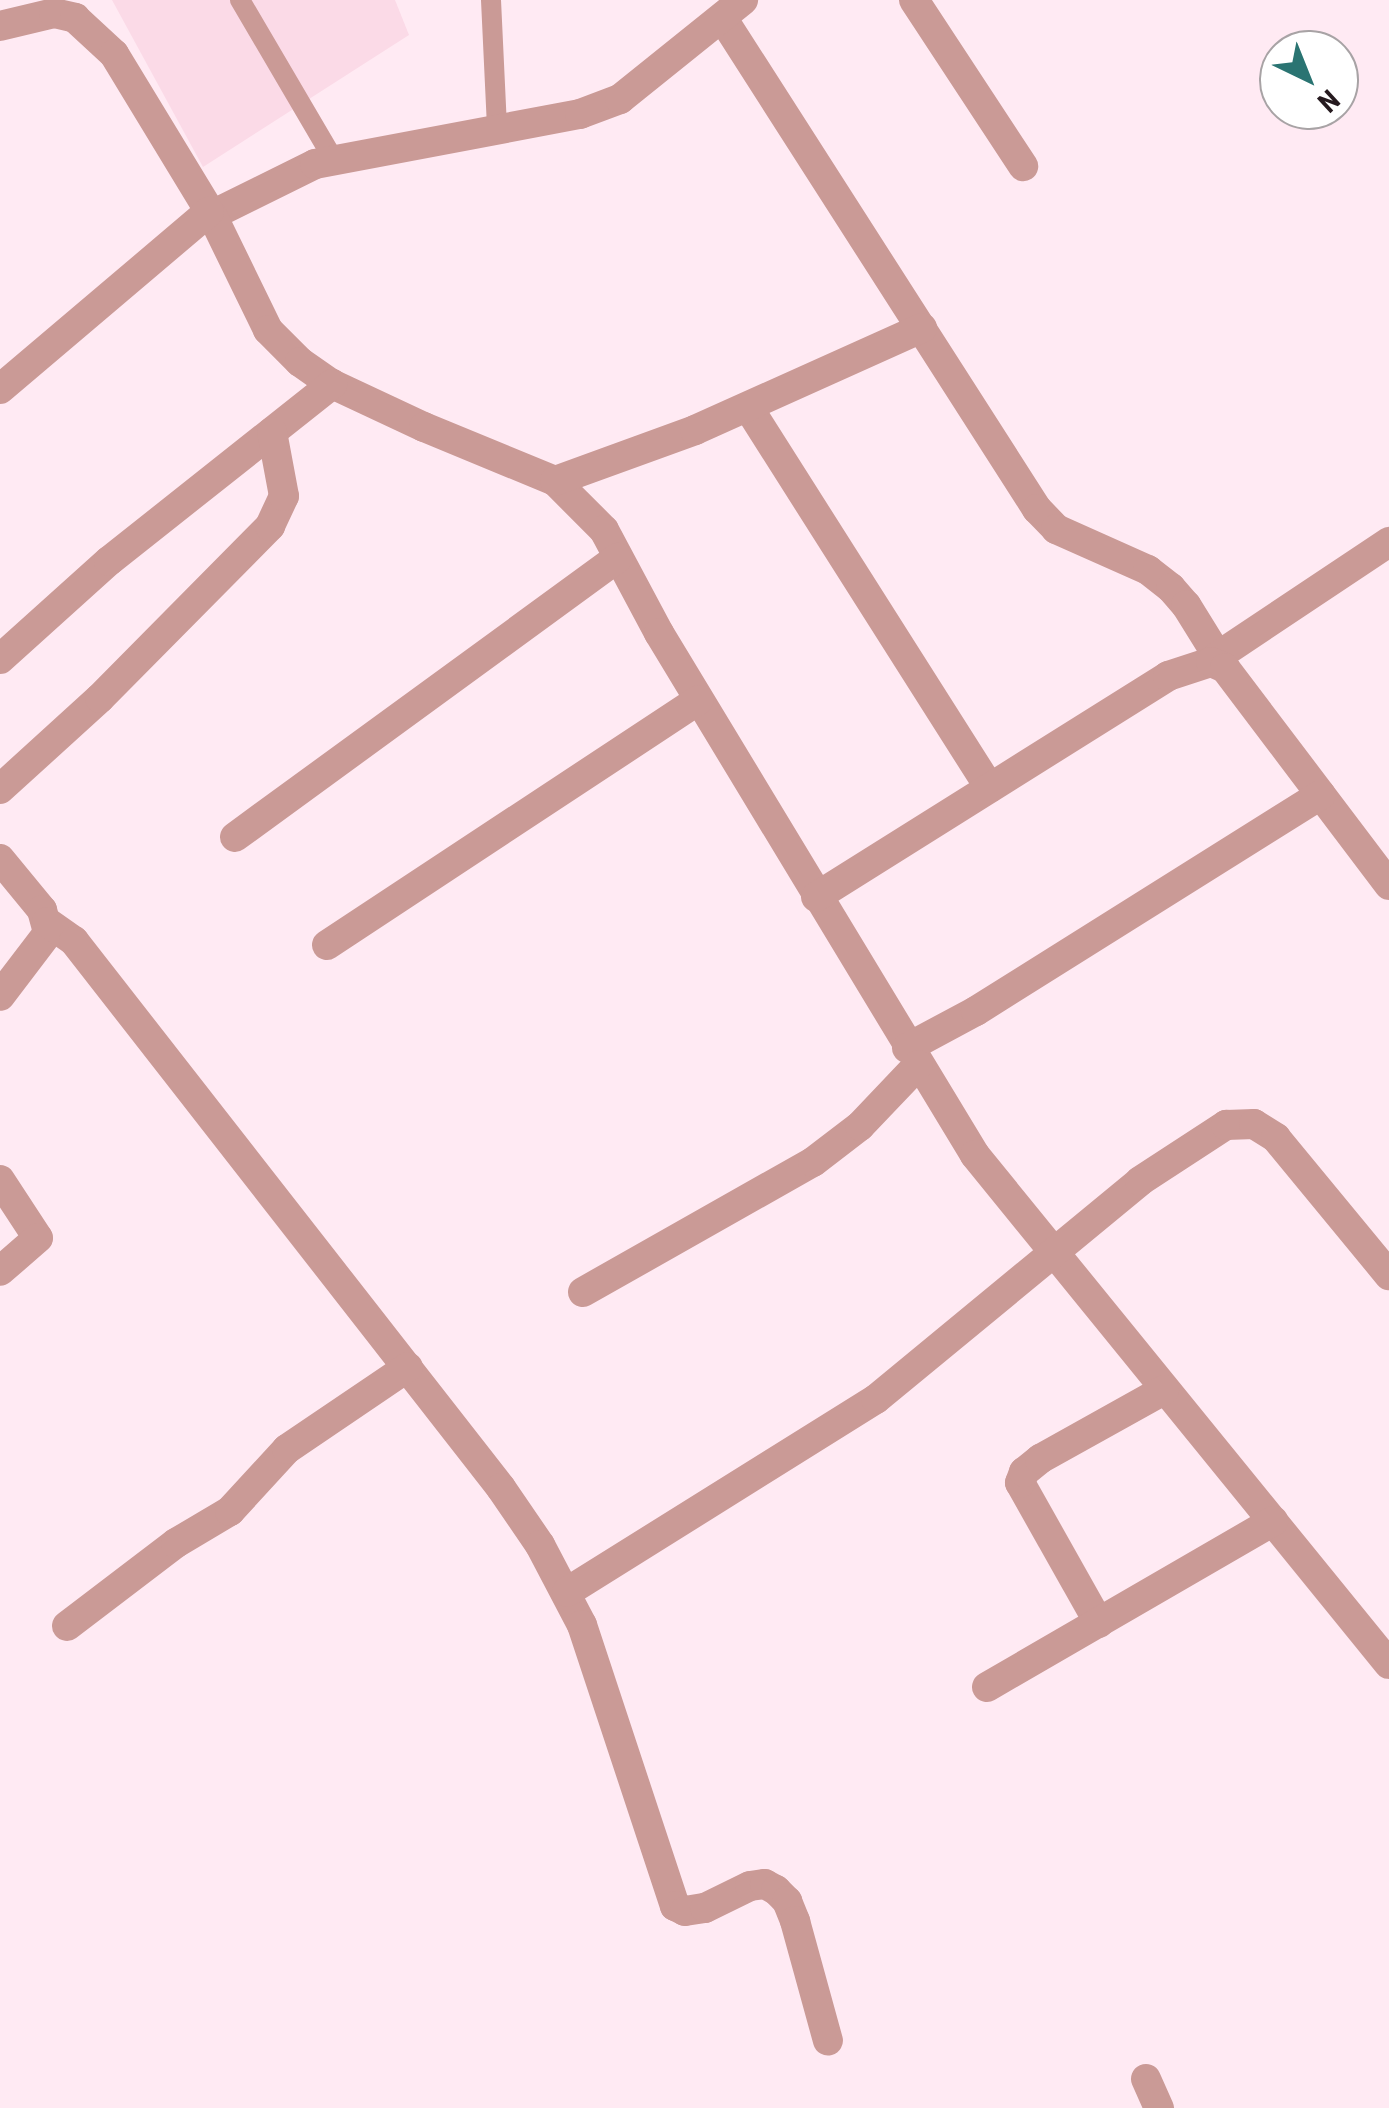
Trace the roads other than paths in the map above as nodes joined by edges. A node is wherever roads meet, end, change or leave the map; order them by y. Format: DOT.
graph roads {
  1 [pos="240,0"];
  2 [pos="492,0"];
  3 [pos="914,0"];
  4 [pos="733,9"];
  5 [pos="0,26"];
  6 [pos="497,128"];
  7 [pos="334,160"];
  8 [pos="1022,166"];
  9 [pos="210,214"];
  10 [pos="922,328"];
  11 [pos="332,384"];
  12 [pos="0,389"];
  13 [pos="748,406"];
  14 [pos="272,432"];
  15 [pos="555,480"];
  16 [pos="1389,542"];
  17 [pos="618,558"];
  18 [pos="0,659"];
  19 [pos="1221,662"];
  20 [pos="699,700"];
  21 [pos="990,788"];
  22 [pos="0,789"];
  23 [pos="1321,795"];
  24 [pos="235,837"];
  25 [pos="0,859"];
  26 [pos="1389,885"];
  27 [pos="816,897"];
  28 [pos="47,922"];
  29 [pos="328,945"];
  30 [pos="0,996"];
  31 [pos="913,1056"];
  32 [pos="0,1180"];
  33 [pos="1052,1255"];
  34 [pos="0,1271"];
  35 [pos="1389,1275"];
  36 [pos="583,1292"];
  37 [pos="408,1366"];
  38 [pos="1164,1390"];
  39 [pos="1273,1521"];
  40 [pos="566,1592"];
  41 [pos="1099,1622"];
  42 [pos="67,1626"];
  43 [pos="1389,1664"];
  44 [pos="988,1688"];
  45 [pos="828,2042"];
  46 [pos="1146,2079"];
  47 [pos="1160,2108"];
  1 -- 7 [label="lane"];
  2 -- 6 [label="lane"];
  3 -- 8 [label="street"];
  4 -- 6 [label="street"];
  4 -- 10 [label="street"];
  5 -- 9 [label="street"];
  6 -- 7 [label="street"];
  7 -- 9 [label="street"];
  9 -- 11 [label="street"];
  9 -- 12 [label="street"];
  10 -- 13 [label="street"];
  10 -- 19 [label="street"];
  11 -- 14 [label="street"];
  11 -- 15 [label="street"];
  13 -- 15 [label="street"];
  13 -- 21 [label="street"];
  14 -- 18 [label="street"];
  14 -- 22 [label="street"];
  15 -- 17 [label="street"];
  16 -- 19 [label="street"];
  17 -- 20 [label="street"];
  17 -- 24 [label="street"];
  19 -- 21 [label="street"];
  19 -- 23 [label="street"];
  20 -- 27 [label="street"];
  20 -- 29 [label="street"];
  21 -- 27 [label="street"];
  23 -- 26 [label="street"];
  23 -- 31 [label="street"];
  25 -- 28 [label="street"];
  27 -- 31 [label="street"];
  28 -- 30 [label="street"];
  28 -- 37 [label="street"];
  31 -- 33 [label="street"];
  31 -- 36 [label="street"];
  32 -- 34 [label="street"];
  33 -- 35 [label="street"];
  33 -- 38 [label="street"];
  33 -- 40 [label="street"];
  37 -- 40 [label="street"];
  37 -- 42 [label="street"];
  38 -- 39 [label="street"];
  38 -- 41 [label="street"];
  39 -- 41 [label="street"];
  39 -- 43 [label="street"];
  40 -- 45 [label="street"];
  41 -- 44 [label="street"];
  46 -- 47 [label="street"];
}
